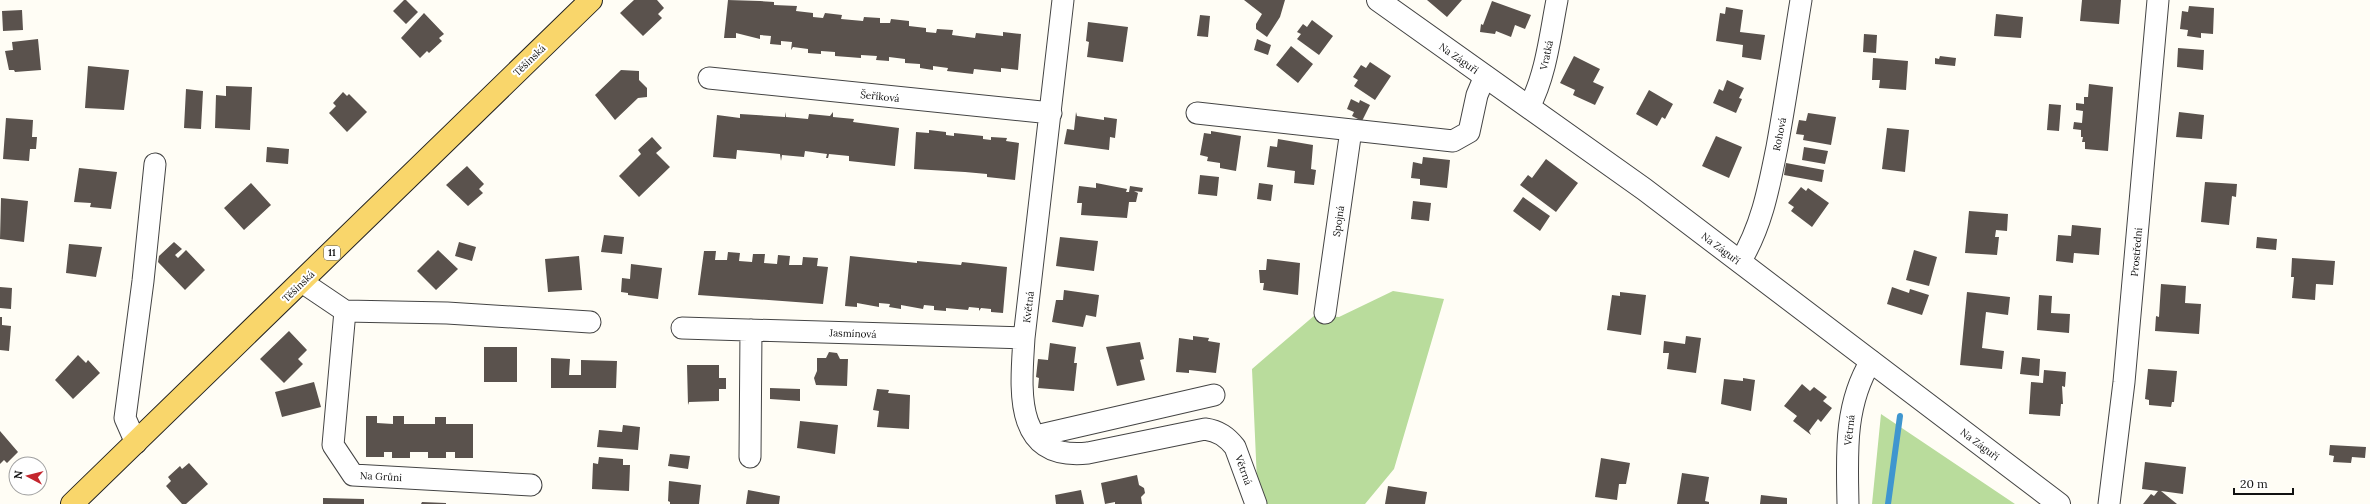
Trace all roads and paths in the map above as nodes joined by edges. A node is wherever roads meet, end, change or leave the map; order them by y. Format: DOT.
graph roads {
  1 [pos="591,0"];
  2 [pos="1063,0"];
  3 [pos="1378,0"];
  4 [pos="1557,0"];
  5 [pos="1801,0"];
  6 [pos="2158,0"];
  7 [pos="1486,76"];
  8 [pos="708,78"];
  9 [pos="1529,107"];
  10 [pos="1051,113"];
  11 [pos="1197,114"];
  12 [pos="1351,130"];
  13 [pos="155,164"];
  14 [pos="1740,262"];
  15 [pos="302,282"];
  16 [pos="345,311"];
  17 [pos="1325,313"];
  18 [pos="590,322"];
  19 [pos="682,328"];
  20 [pos="751,330"];
  21 [pos="1024,338"];
  22 [pos="1871,361"];
  23 [pos="1214,395"];
  24 [pos="1205,430"];
  25 [pos="1036,436"];
  26 [pos="136,443"];
  27 [pos="750,457"];
  28 [pos="531,485"];
  29 [pos="72,504"];
  30 [pos="1256,504"];
  31 [pos="1848,504"];
  32 [pos="2059,504"];
  33 [pos="2109,504"];
  1 -- 15 [label="main road, Těšínská / 11"];
  2 -- 10 [label="street, Květná"];
  3 -- 7 [label="street, Na Záguří"];
  4 -- 9 [label="street, Vratká"];
  5 -- 14 [label="street, Rohová"];
  6 -- 33 [label="street, Prostřední"];
  7 -- 9 [label="street, Na Záguří"];
  7 -- 12 [label="street"];
  8 -- 10 [label="street, Šeříková"];
  9 -- 14 [label="street, Na Záguří"];
  10 -- 21 [label="street, Květná"];
  11 -- 12 [label="street"];
  12 -- 17 [label="street, Spojná"];
  13 -- 26 [label="street"];
  14 -- 22 [label="street, Na Záguří"];
  15 -- 16 [label="street"];
  15 -- 26 [label="main road, Těšínská / 11"];
  16 -- 18 [label="street"];
  16 -- 28 [label="street, Na Grůni"];
  19 -- 20 [label="street, Jasmínová"];
  20 -- 21 [label="street, Jasmínová"];
  20 -- 27 [label="street"];
  21 -- 25 [label="street, Květná"];
  22 -- 31 [label="street, Větrná"];
  22 -- 32 [label="street, Na Záguří"];
  23 -- 25 [label="street"];
  24 -- 25 [label="street, Květná"];
  24 -- 30 [label="street, Větrná"];
  26 -- 29 [label="main road, Těšínská / 11"];
}
